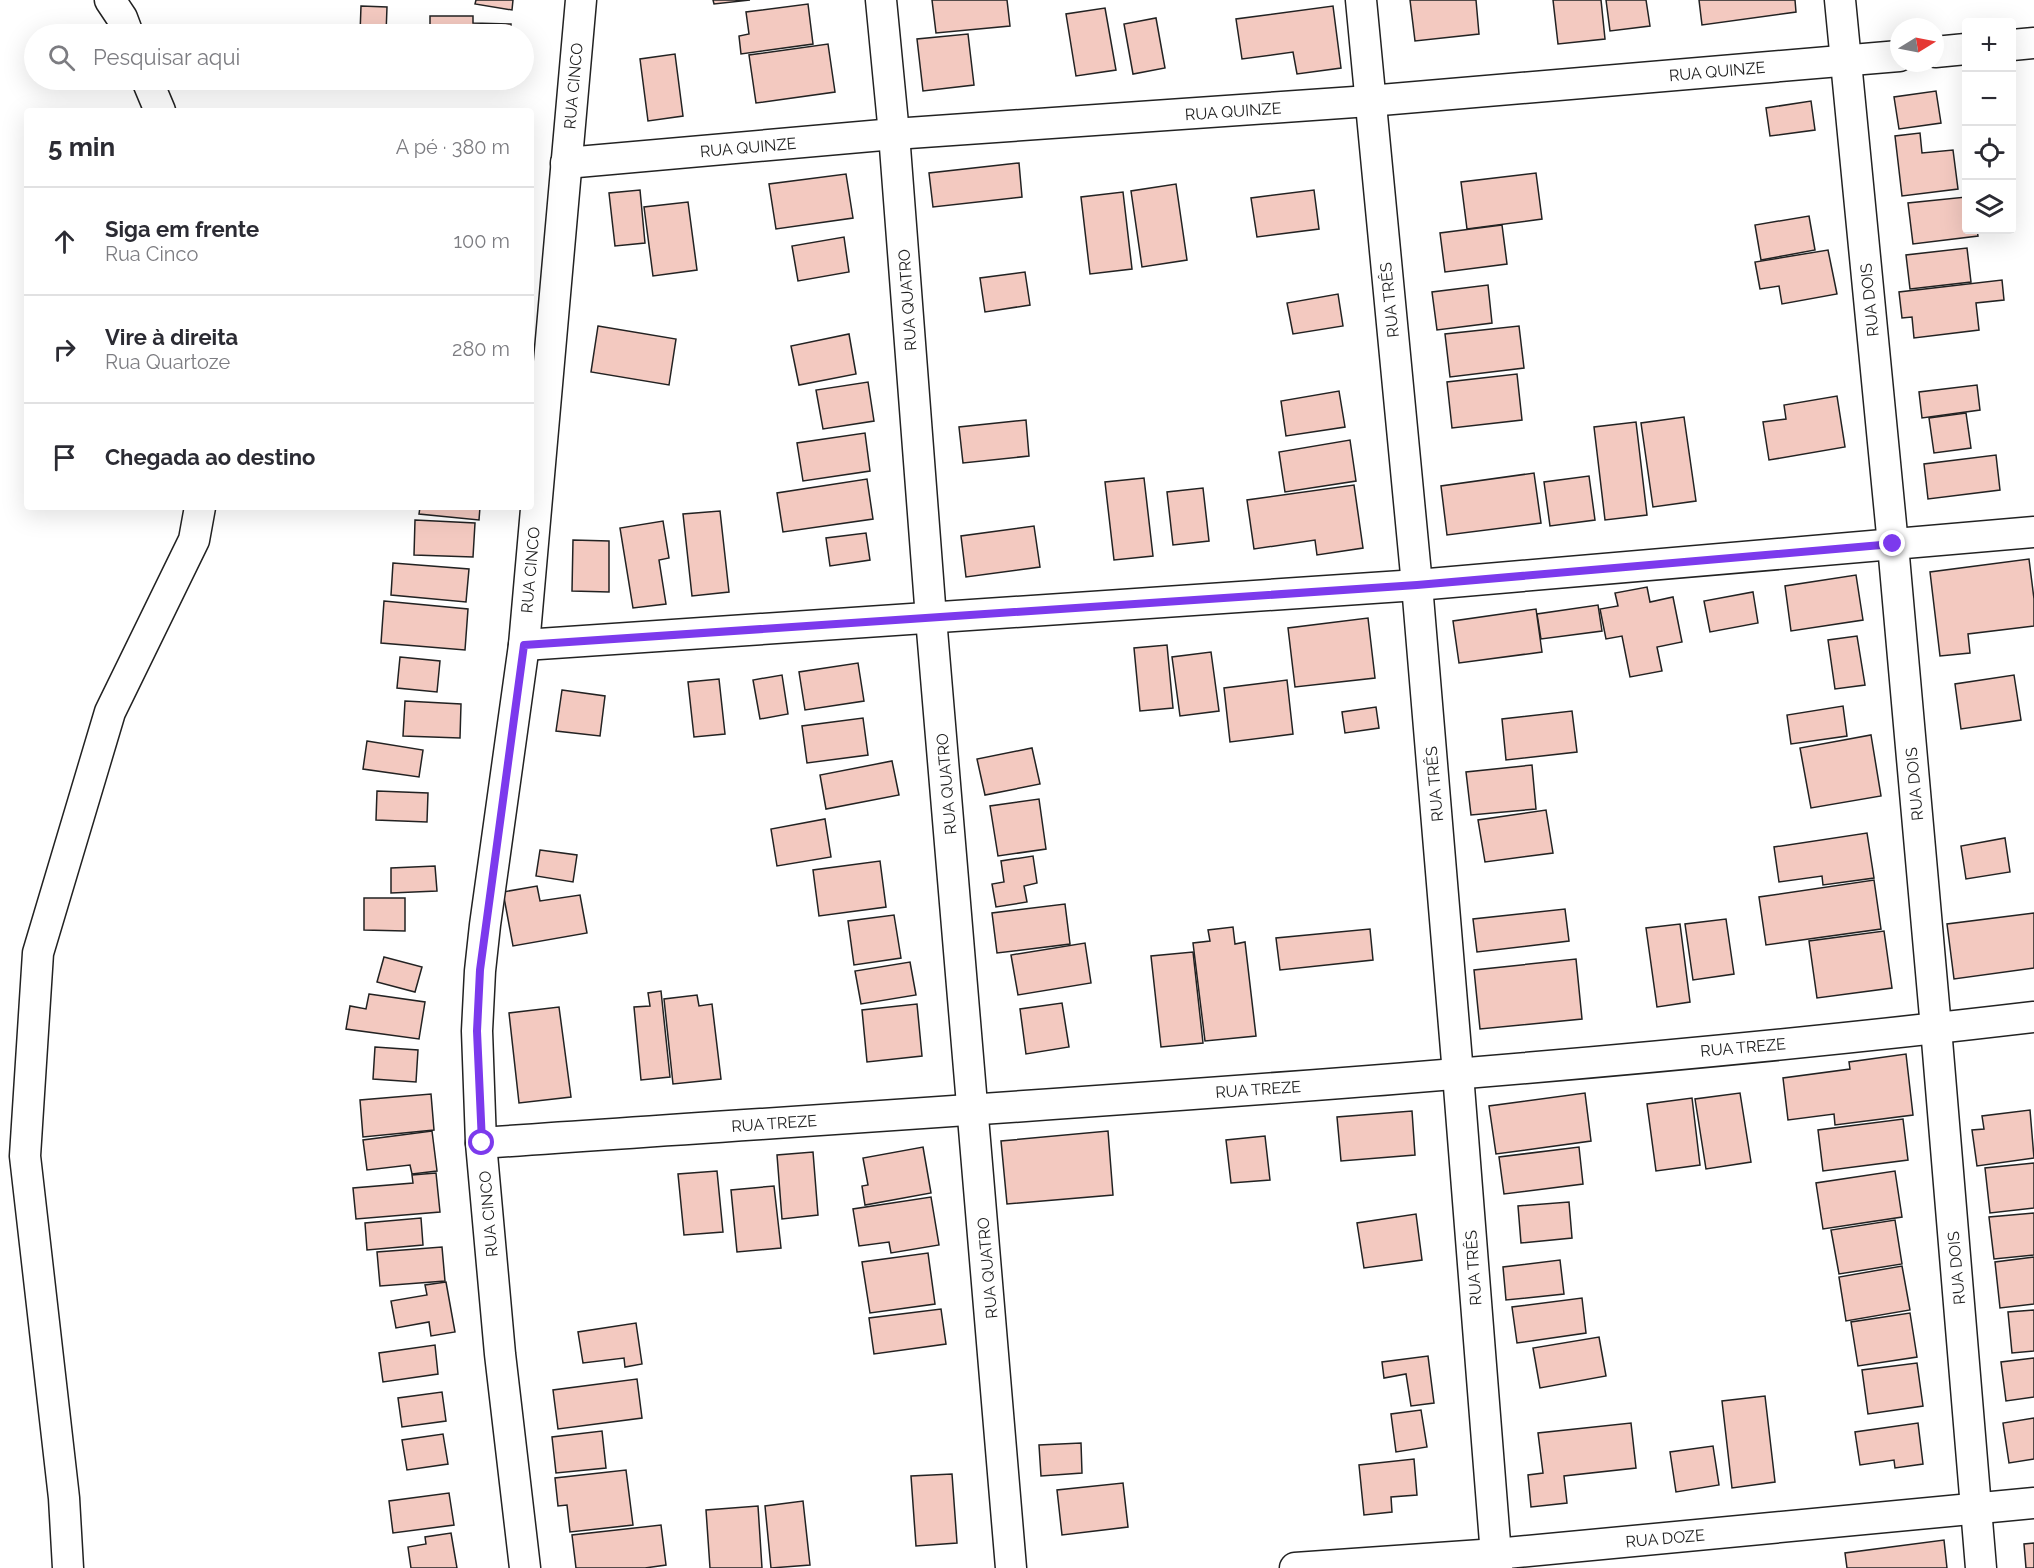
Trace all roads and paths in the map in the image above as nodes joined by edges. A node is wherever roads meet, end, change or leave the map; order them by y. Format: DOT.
graph roads {
  1 [pos="110,0"];
  2 [pos="581,0"];
  3 [pos="881,0"];
  4 [pos="1361,0"];
  5 [pos="1839,0"];
  6 [pos="124,24"];
  7 [pos="2034,44"];
  8 [pos="2016,45"];
  9 [pos="1962,50"];
  10 [pos="1944,51"];
  11 [pos="1890,57"];
  12 [pos="1845,60"];
  13 [pos="151,90"];
  14 [pos="1369,101"];
  15 [pos="159,108"];
  16 [pos="894,134"];
  17 [pos="566,164"];
  18 [pos="199,510"];
  19 [pos="2034,532"];
  20 [pos="1893,544"];
  21 [pos="1417,585"];
  22 [pos="931,618"];
  23 [pos="524,645"];
  24 [pos="2034,1017"];
  25 [pos="1936,1029"];
  26 [pos="1458,1074"];
  27 [pos="974,1109"];
  28 [pos="482,1143"];
  29 [pos="2034,1503"];
  30 [pos="1976,1509"];
  31 [pos="1496,1561"];
  32 [pos="68,1568"];
  33 [pos="525,1568"];
  34 [pos="1011,1568"];
  35 [pos="1295,1568"];
  36 [pos="1981,1568"];
  1 -- 6 [label="street"];
  2 -- 17 [label="street, RUA CINCO"];
  3 -- 16 [label="street, RUA QUATRO"];
  4 -- 14 [label="street, RUA TRÊS"];
  5 -- 12 [label="street, RUA DOIS"];
  7 -- 8 [label="street"];
  9 -- 10 [label="street"];
  11 -- 12 [label="street, RUA QUINZE"];
  12 -- 14 [label="street, RUA QUINZE"];
  12 -- 20 [label="street, RUA DOIS"];
  13 -- 15 [label="street"];
  14 -- 16 [label="street, RUA QUINZE"];
  14 -- 21 [label="street, RUA TRÊS"];
  16 -- 17 [label="street, RUA QUINZE"];
  16 -- 22 [label="street, RUA QUATRO"];
  17 -- 23 [label="street, RUA CINCO"];
  18 -- 32 [label="street"];
  19 -- 20 [label="street"];
  20 -- 21 [label="street"];
  20 -- 25 [label="street, RUA DOIS"];
  21 -- 22 [label="street"];
  21 -- 26 [label="street, RUA TRÊS"];
  22 -- 23 [label="street"];
  22 -- 27 [label="street, RUA QUATRO"];
  23 -- 28 [label="street, RUA CINCO"];
  24 -- 25 [label="street, RUA TREZE"];
  25 -- 26 [label="street, RUA TREZE"];
  25 -- 30 [label="street, RUA DOIS"];
  26 -- 27 [label="street, RUA TREZE"];
  26 -- 31 [label="street, RUA TRÊS"];
  27 -- 28 [label="street, RUA TREZE"];
  27 -- 34 [label="street, RUA QUATRO"];
  28 -- 33 [label="street, RUA CINCO"];
  29 -- 30 [label="street, RUA DOZE"];
  30 -- 31 [label="street, RUA DOZE"];
  30 -- 36 [label="street, RUA DOIS"];
  31 -- 35 [label="street, RUA DOZE"];
}
